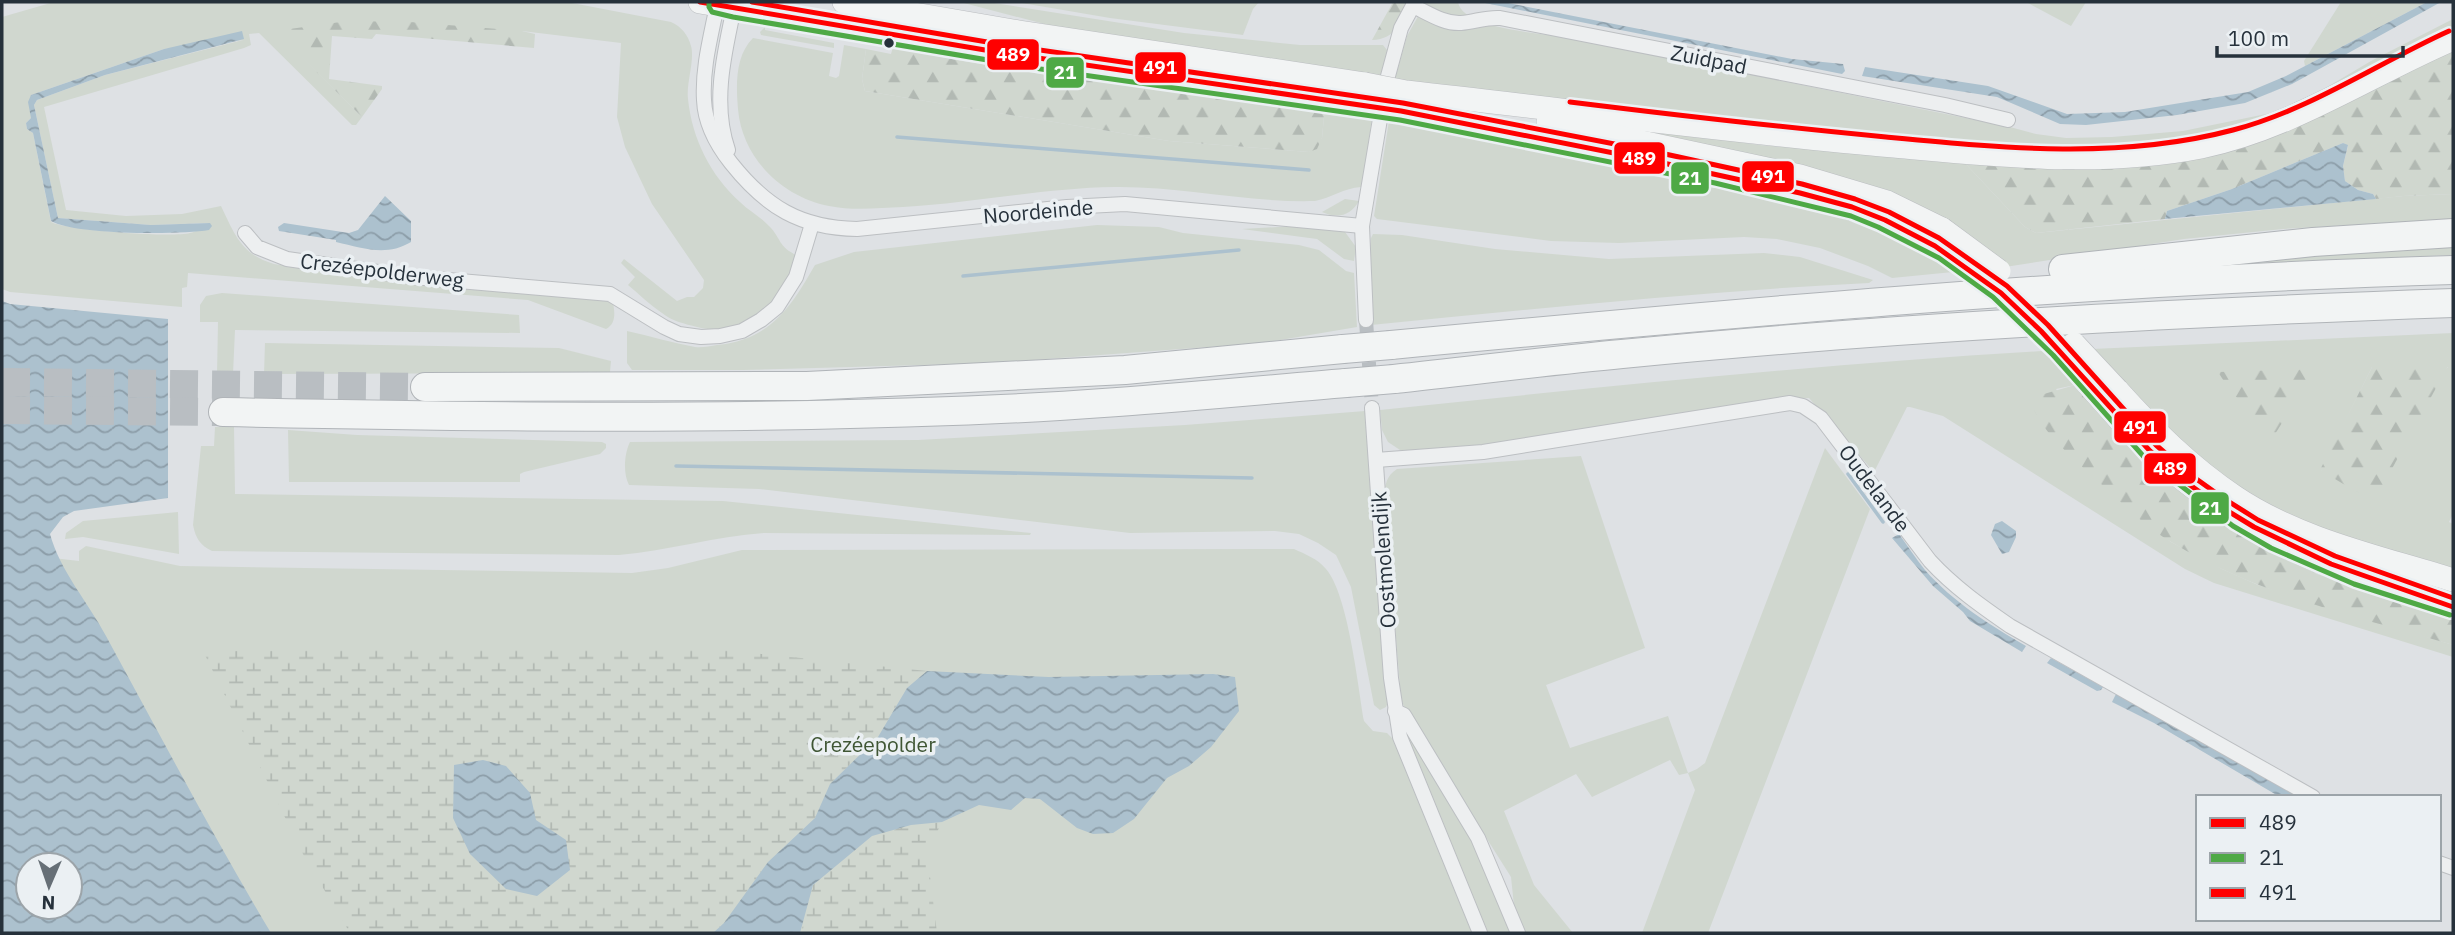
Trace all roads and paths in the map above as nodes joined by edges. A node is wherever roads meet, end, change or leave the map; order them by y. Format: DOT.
graph roads {
  1 [pos="844,2"];
  2 [pos="1414,4"];
  3 [pos="717,5"];
  4 [pos="2453,39"];
  5 [pos="1388,76"];
  6 [pos="1364,94"];
  7 [pos="1404,102"];
  8 [pos="1380,119"];
  9 [pos="2008,120"];
  10 [pos="812,224"];
  11 [pos="1362,226"];
  12 [pos="245,233"];
  13 [pos="2453,233"];
  14 [pos="2453,270"];
  15 [pos="1879,301"];
  16 [pos="2453,303"];
  17 [pos="2323,308"];
  18 [pos="2453,317"];
  19 [pos="1366,320"];
  20 [pos="425,387"];
  21 [pos="2106,391"];
  22 [pos="1372,408"];
  23 [pos="223,412"];
  24 [pos="1376,460"];
  25 [pos="2453,580"];
  26 [pos="2453,607"];
  27 [pos="1395,711"];
  28 [pos="2309,795"];
  29 [pos="1480,933"];
  30 [pos="1518,933"];
  1 -- 6 [label="main road"];
  2 -- 5 [label="street"];
  2 -- 9 [label="street, Zuidpad"];
  3 -- 6 [label="main road"];
  3 -- 10 [label="street, Noordeinde"];
  4 -- 7 [label="main road"];
  6 -- 7 [label="main road, bridge"];
  7 -- 21 [label="main road, bridge"];
  7 -- 21 [label="main road, bridge"];
  8 -- 11 [label="street"];
  10 -- 11 [label="street, Noordeinde"];
  10 -- 12 [label="street, Crezéepolderweg"];
  11 -- 19 [label="street"];
  13 -- 15 [label="highway"];
  14 -- 15 [label="highway"];
  15 -- 20 [label="highway, bridge"];
  16 -- 17 [label="highway"];
  17 -- 18 [label="highway"];
  17 -- 23 [label="highway, bridge"];
  21 -- 25 [label="main road"];
  21 -- 26 [label="main road"];
  22 -- 24 [label="street, Oostmolendijk"];
  24 -- 27 [label="street, Oostmolendijk"];
  24 -- 28 [label="street, Oudelande"];
  27 -- 29 [label="street, Oostmolendijk"];
  27 -- 30 [label="street"];
}
